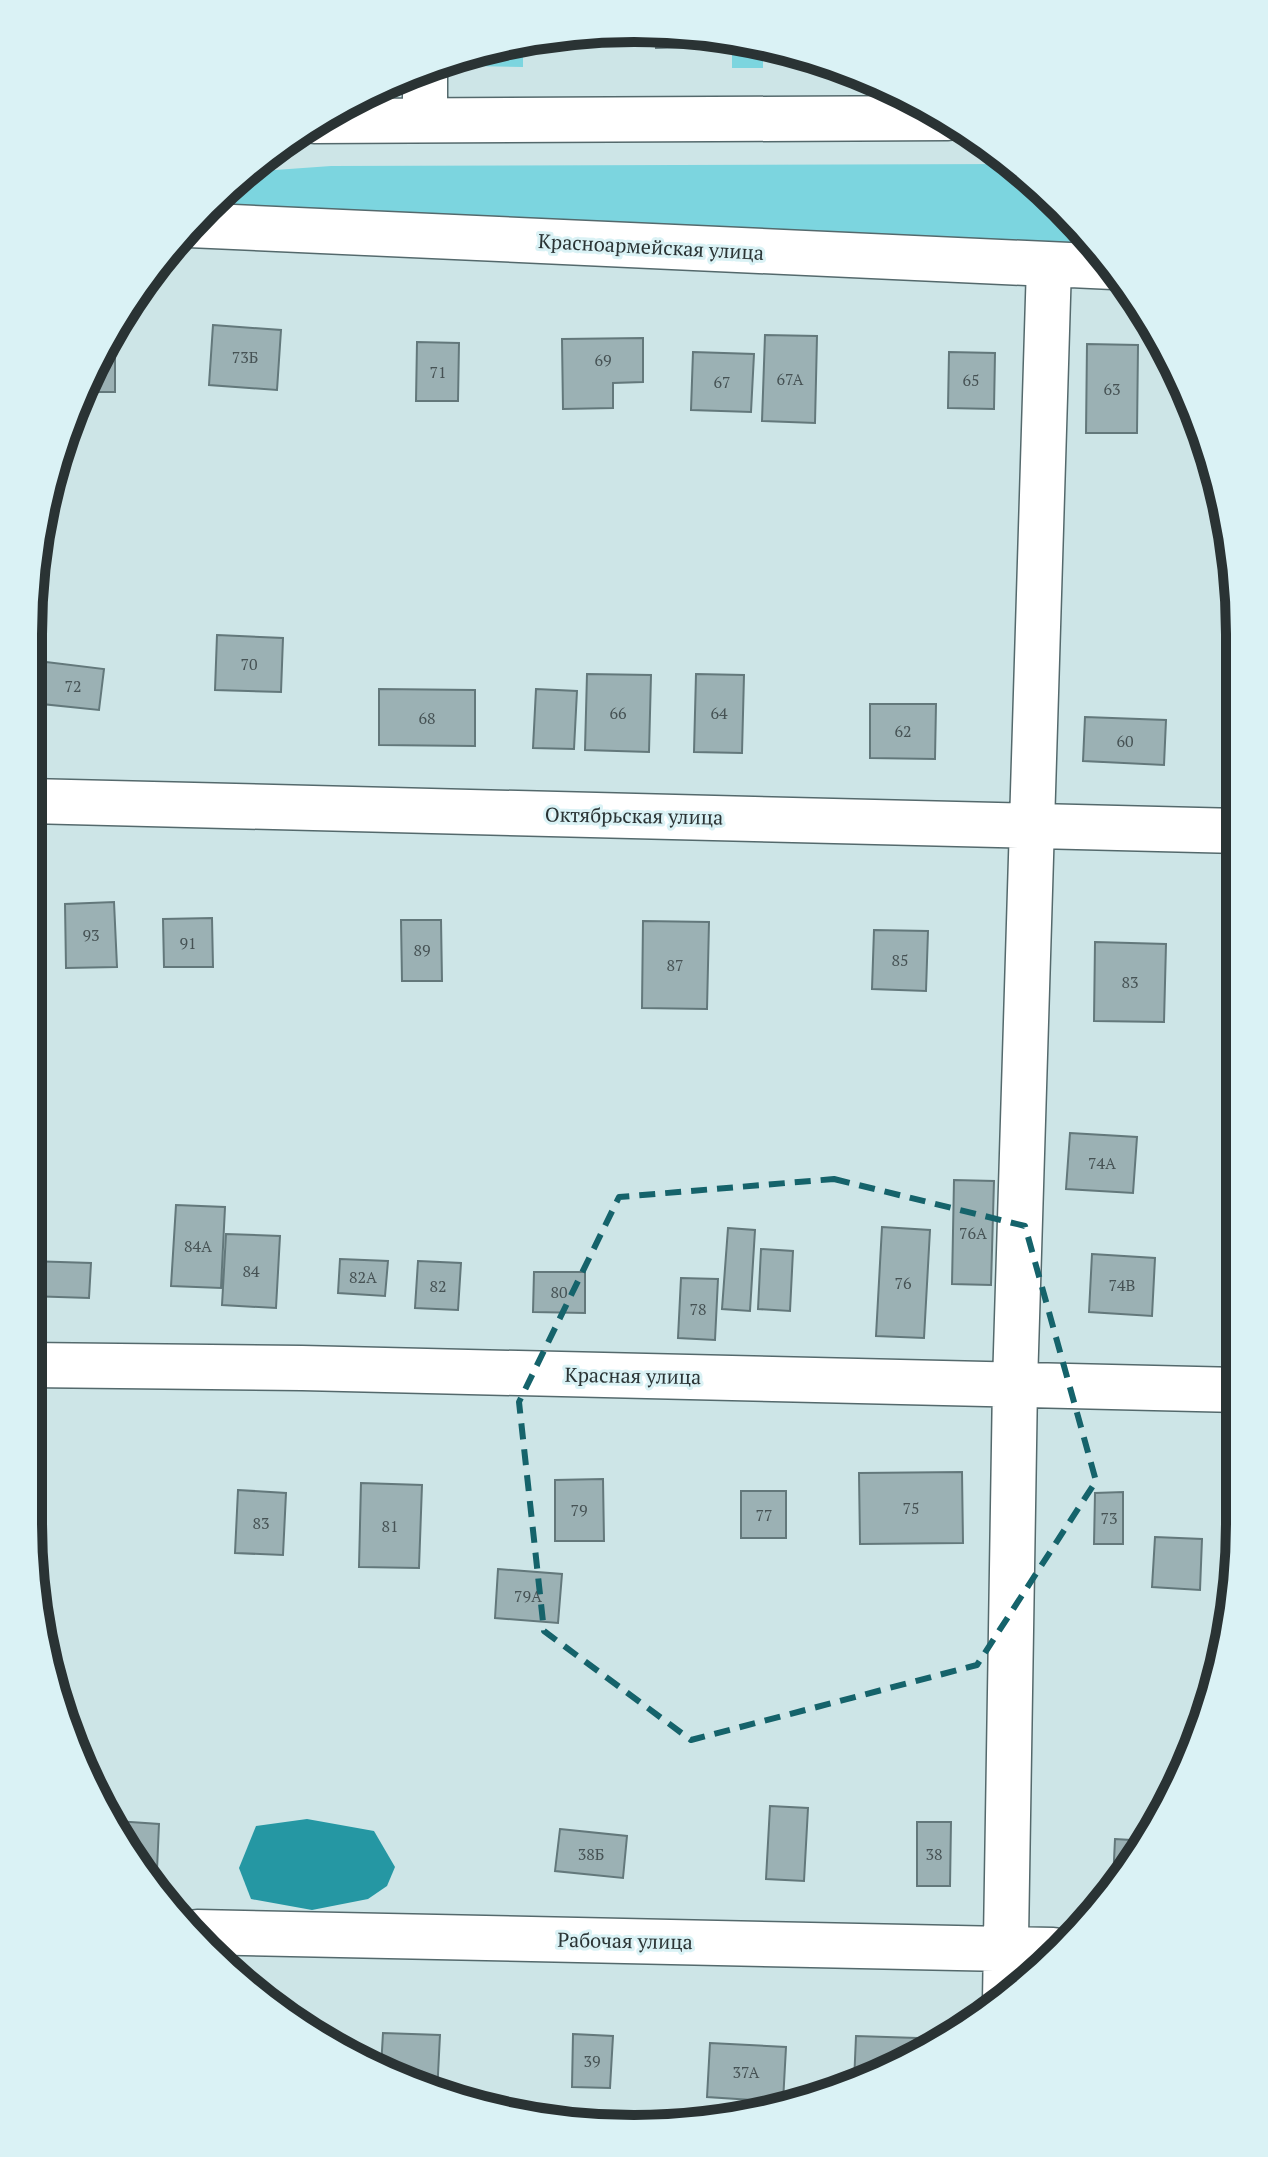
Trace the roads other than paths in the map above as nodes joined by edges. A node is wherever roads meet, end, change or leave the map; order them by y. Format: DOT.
graph roads {
  1 [pos="425,80"];
  2 [pos="924,118"];
  3 [pos="425,119"];
  4 [pos="339,121"];
  5 [pos="205,226"];
  6 [pos="1049,265"];
  7 [pos="1098,267"];
  8 [pos="42,801"];
  9 [pos="1030,826"];
  10 [pos="1226,831"];
  11 [pos="42,1365"];
  12 [pos="1015,1384"];
  13 [pos="1226,1390"];
  14 [pos="206,1932"];
  15 [pos="1007,1949"];
  16 [pos="1044,1950"];
  17 [pos="1006,1983"];
  1 -- 3 [label="street"];
  2 -- 3 [label="street"];
  3 -- 4 [label="street"];
  5 -- 6 [label="street, Красноармейская улица"];
  6 -- 7 [label="street, Красноармейская улица"];
  6 -- 9 [label="street"];
  8 -- 9 [label="street, Октябрьская улица"];
  9 -- 10 [label="street, Октябрьская улица"];
  9 -- 12 [label="street"];
  11 -- 12 [label="street, Красная улица"];
  12 -- 13 [label="street, Красная улица"];
  12 -- 15 [label="street"];
  14 -- 15 [label="street, Рабочая улица"];
  15 -- 16 [label="street, Рабочая улица"];
  15 -- 17 [label="street"];
}
